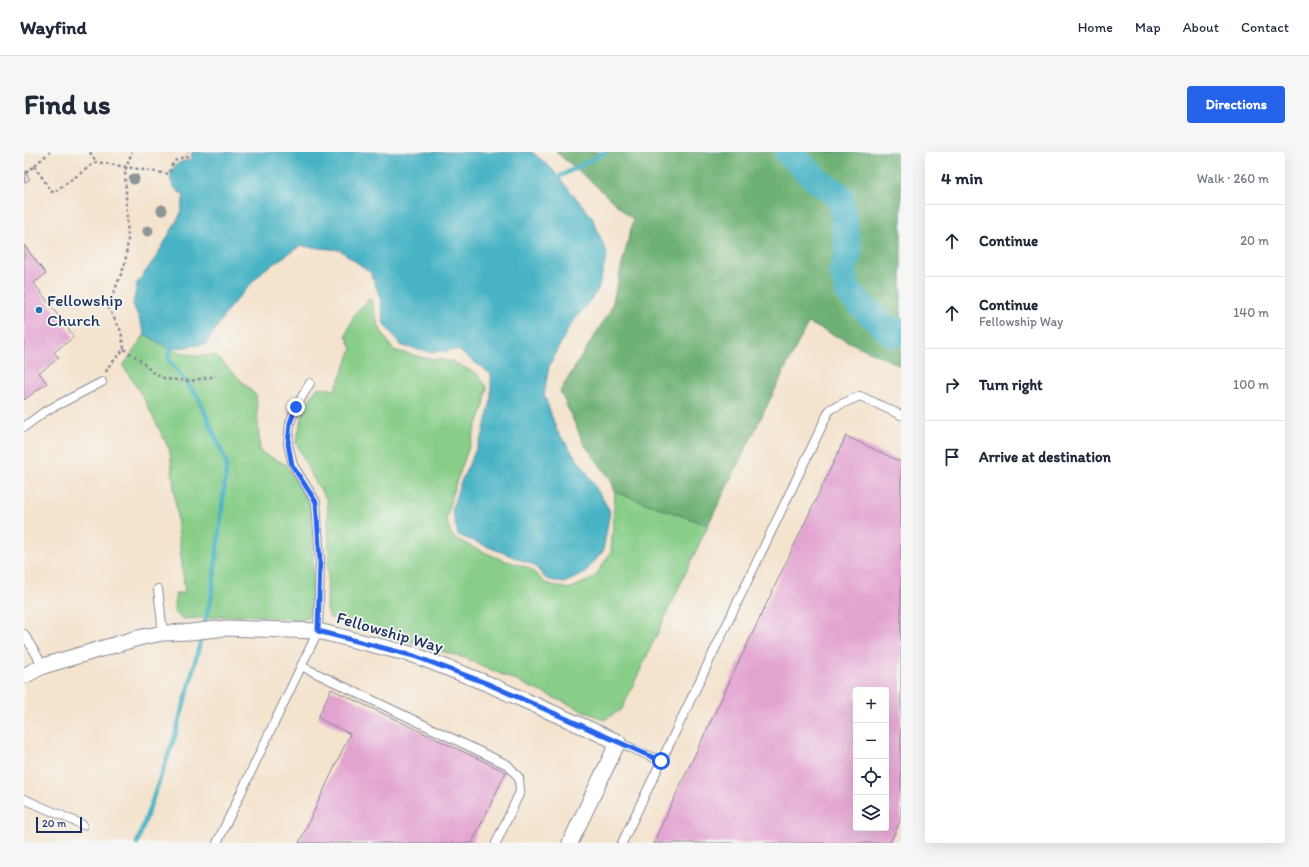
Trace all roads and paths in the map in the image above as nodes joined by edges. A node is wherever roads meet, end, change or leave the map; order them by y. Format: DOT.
graph roads {
  1 [pos="50,152"];
  2 [pos="90,152"];
  3 [pos="132,152"];
  4 [pos="188,152"];
  5 [pos="96,162"];
  6 [pos="34,166"];
  7 [pos="127,166"];
  8 [pos="26,173"];
  9 [pos="124,349"];
  10 [pos="216,376"];
  11 [pos="102,382"];
  12 [pos="310,383"];
  13 [pos="901,415"];
  14 [pos="24,427"];
  15 [pos="158,589"];
  16 [pos="318,631"];
  17 [pos="163,633"];
  18 [pos="24,634"];
  19 [pos="43,666"];
  20 [pos="301,666"];
  21 [pos="24,676"];
  22 [pos="618,742"];
  23 [pos="661,761"];
  24 [pos="24,799"];
  25 [pos="83,825"];
  26 [pos="217,843"];
  27 [pos="496,843"];
  28 [pos="570,843"];
  29 [pos="622,843"];
  1 -- 6 [label="path"];
  2 -- 5 [label="path"];
  3 -- 7 [label="path"];
  4 -- 7 [label="path"];
  5 -- 6 [label="path"];
  5 -- 7 [label="path"];
  6 -- 8 [label="path"];
  7 -- 9 [label="path"];
  9 -- 10 [label="path"];
  9 -- 11 [label="path"];
  11 -- 14 [label="lane"];
  12 -- 16 [label="lane"];
  13 -- 23 [label="lane"];
  15 -- 17 [label="lane"];
  16 -- 17 [label="street, Fellowship Way"];
  16 -- 20 [label="lane"];
  16 -- 22 [label="street, Fellowship Way"];
  17 -- 19 [label="street, Fellowship Way"];
  18 -- 19 [label="lane"];
  19 -- 21 [label="street, Fellowship Way"];
  20 -- 26 [label="lane"];
  20 -- 27 [label="lane"];
  22 -- 23 [label="lane"];
  22 -- 28 [label="street"];
  23 -- 29 [label="lane"];
  24 -- 25 [label="lane"];
}
